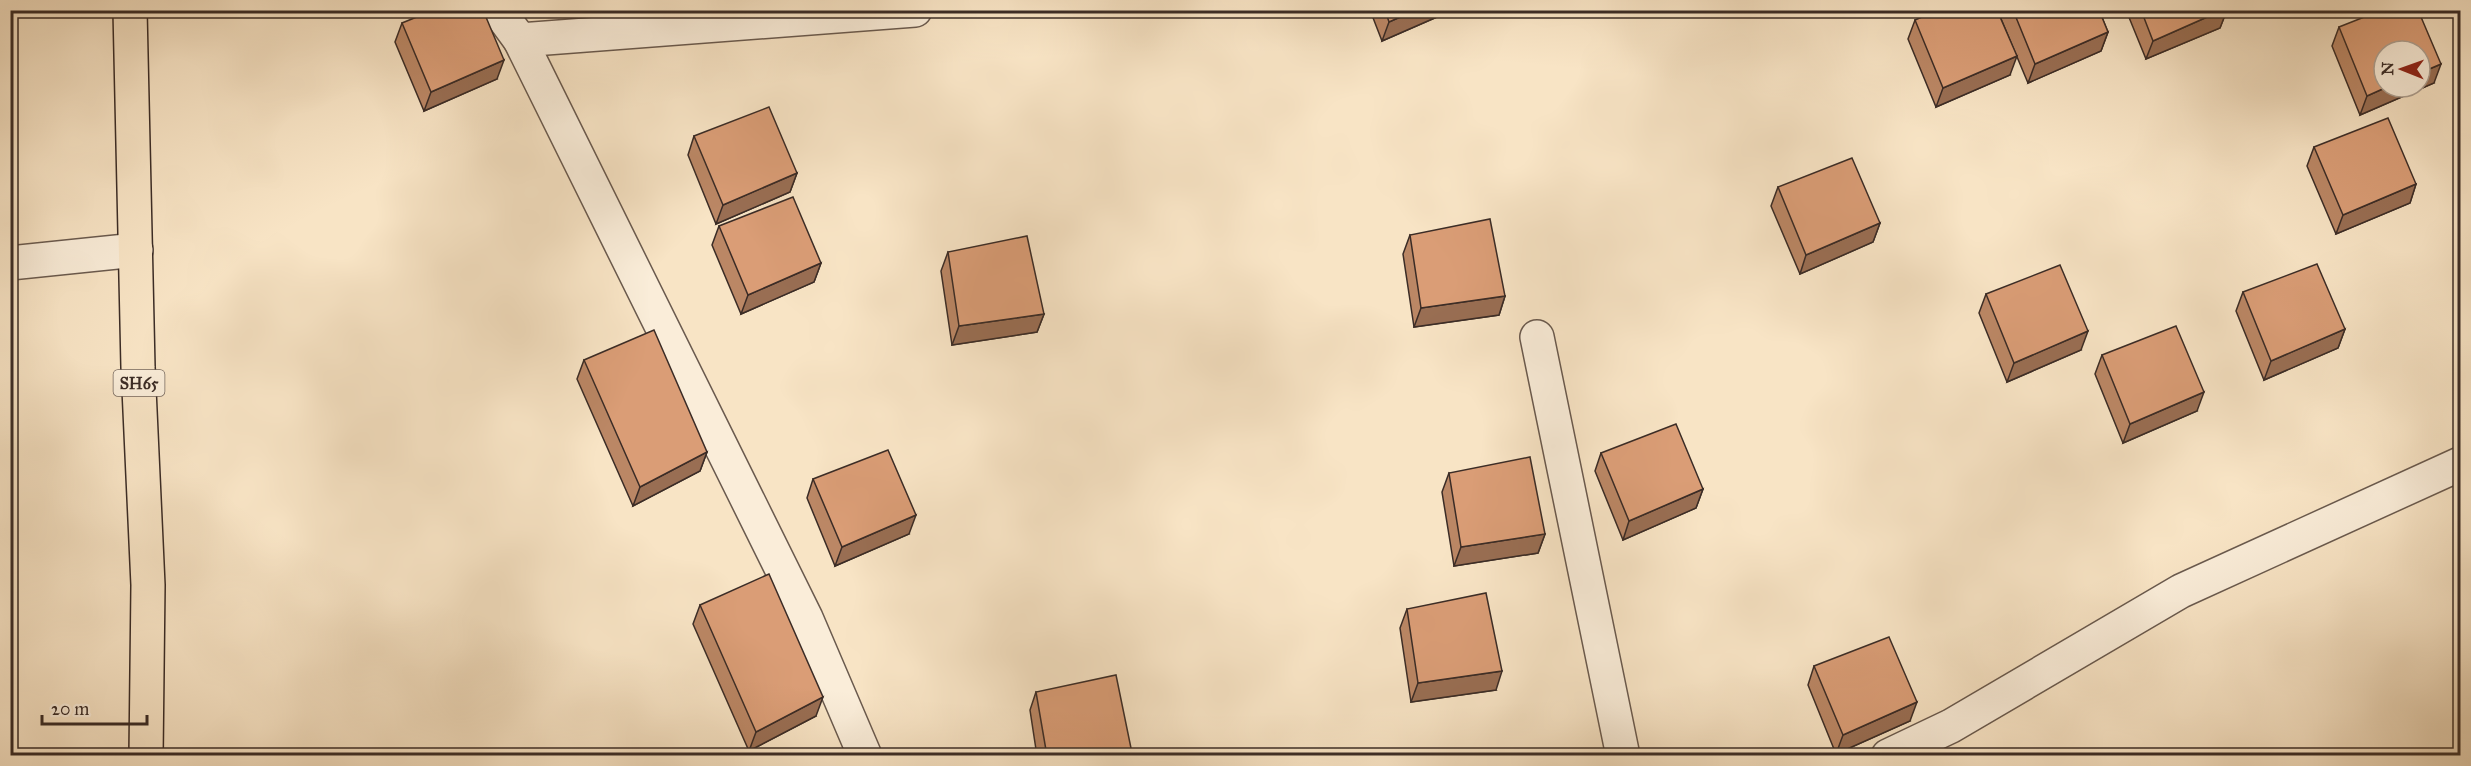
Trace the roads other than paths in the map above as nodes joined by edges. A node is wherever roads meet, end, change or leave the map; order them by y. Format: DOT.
graph roads {
  1 [pos="130,10"];
  2 [pos="498,10"];
  3 [pos="915,10"];
  4 [pos="520,40"];
  5 [pos="136,250"];
  6 [pos="10,263"];
  7 [pos="1537,337"];
  8 [pos="2460,464"];
  9 [pos="146,756"];
  10 [pos="865,756"];
  11 [pos="1623,756"];
  12 [pos="1888,756"];
  1 -- 5 [label="main road, SH65"];
  2 -- 4 [label="street"];
  3 -- 4 [label="street"];
  4 -- 10 [label="street"];
  5 -- 6 [label="street"];
  5 -- 9 [label="main road, SH65"];
  7 -- 11 [label="street"];
  8 -- 12 [label="street"];
}
